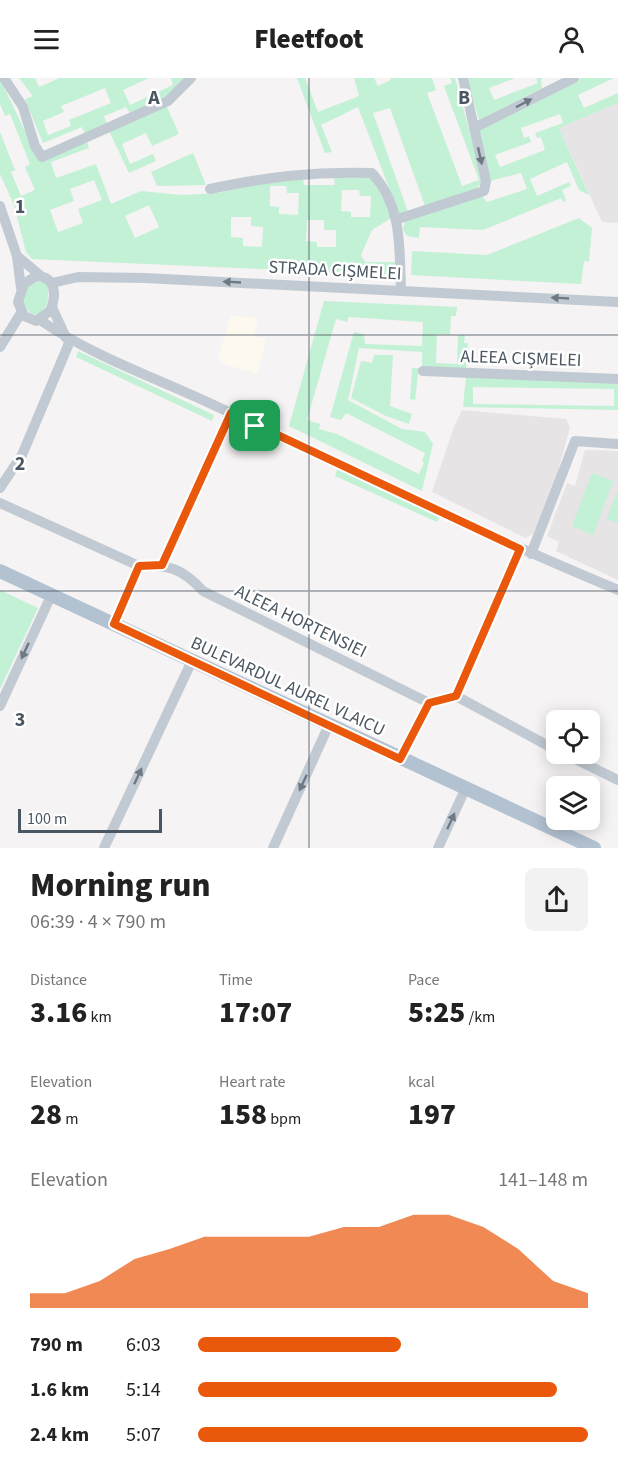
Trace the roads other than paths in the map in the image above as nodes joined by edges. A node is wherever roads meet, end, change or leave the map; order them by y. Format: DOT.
graph roads {
  1 [pos="4,78"];
  2 [pos="191,78"];
  3 [pos="463,78"];
  4 [pos="574,78"];
  5 [pos="474,128"];
  6 [pos="210,189"];
  7 [pos="0,206"];
  8 [pos="398,219"];
  9 [pos="18,256"];
  10 [pos="41,276"];
  11 [pos="51,283"];
  12 [pos="21,288"];
  13 [pos="401,290"];
  14 [pos="618,302"];
  15 [pos="52,307"];
  16 [pos="21,313"];
  17 [pos="40,320"];
  18 [pos="68,339"];
  19 [pos="0,347"];
  20 [pos="423,371"];
  21 [pos="618,379"];
  22 [pos="231,413"];
  23 [pos="618,444"];
  24 [pos="0,488"];
  25 [pos="0,503"];
  26 [pos="520,549"];
  27 [pos="531,554"];
  28 [pos="162,565"];
  29 [pos="139,566"];
  30 [pos="0,573"];
  31 [pos="618,590"];
  32 [pos="50,598"];
  33 [pos="114,624"];
  34 [pos="190,665"];
  35 [pos="456,696"];
  36 [pos="429,703"];
  37 [pos="0,706"];
  38 [pos="327,729"];
  39 [pos="546,745"];
  40 [pos="400,759"];
  41 [pos="585,764"];
  42 [pos="618,780"];
  43 [pos="463,794"];
  44 [pos="104,848"];
  45 [pos="273,848"];
  46 [pos="438,848"];
  47 [pos="577,848"];
  48 [pos="594,848"];
  1 -- 2 [label="street"];
  3 -- 5 [label="street"];
  5 -- 4 [label="street, one-way"];
  5 -- 8 [label="street, one-way"];
  6 -- 8 [label="street"];
  7 -- 9 [label="street"];
  8 -- 13 [label="street"];
  9 -- 10 [label="street"];
  9 -- 12 [label="street"];
  10 -- 11 [label="street"];
  10 -- 12 [label="street"];
  13 -- 11 [label="street, STRADA CIȘMELEI, one-way"];
  11 -- 15 [label="street"];
  12 -- 16 [label="street"];
  14 -- 13 [label="street, STRADA CIȘMELEI, one-way"];
  15 -- 17 [label="street"];
  15 -- 18 [label="street"];
  16 -- 17 [label="street"];
  16 -- 19 [label="street"];
  17 -- 18 [label="street"];
  18 -- 22 [label="street"];
  18 -- 24 [label="street"];
  20 -- 21 [label="street, ALEEA CIȘMELEI"];
  22 -- 26 [label="street"];
  22 -- 28 [label="street"];
  23 -- 27 [label="street"];
  25 -- 29 [label="street, ALEEA HORTENSIEI"];
  26 -- 27 [label="street"];
  26 -- 35 [label="street"];
  27 -- 31 [label="street"];
  28 -- 29 [label="street, ALEEA HORTENSIEI"];
  28 -- 36 [label="street, ALEEA HORTENSIEI"];
  29 -- 33 [label="street"];
  30 -- 32 [label="main road, BULEVARDUL AUREL VLAICU"];
  30 -- 33 [label="main road, BULEVARDUL AUREL VLAICU"];
  32 -- 34 [label="main road, BULEVARDUL AUREL VLAICU"];
  32 -- 37 [label="street, one-way"];
  33 -- 40 [label="main road, BULEVARDUL AUREL VLAICU"];
  34 -- 38 [label="main road, BULEVARDUL AUREL VLAICU"];
  44 -- 34 [label="street, one-way"];
  35 -- 36 [label="street"];
  35 -- 39 [label="street"];
  36 -- 40 [label="street"];
  38 -- 43 [label="main road, BULEVARDUL AUREL VLAICU"];
  38 -- 45 [label="street, one-way"];
  40 -- 48 [label="main road, BULEVARDUL AUREL VLAICU"];
  41 -- 42 [label="street"];
  46 -- 43 [label="street, one-way"];
  43 -- 47 [label="main road, BULEVARDUL AUREL VLAICU"];
}
